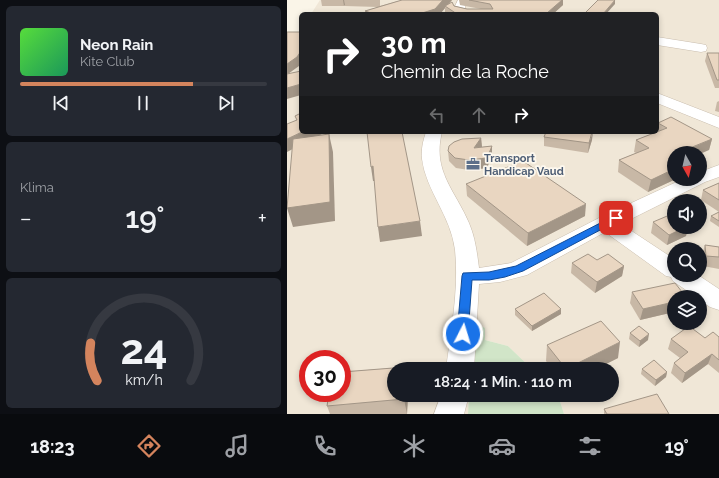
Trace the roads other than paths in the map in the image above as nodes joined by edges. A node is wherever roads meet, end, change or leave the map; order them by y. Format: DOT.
graph roads {
  1 [pos="460,8"];
  2 [pos="473,12"];
  3 [pos="659,41"];
  4 [pos="701,48"];
  5 [pos="659,99"];
  6 [pos="719,123"];
  7 [pos="433,134"];
  8 [pos="719,171"];
  9 [pos="707,176"];
  10 [pos="684,186"];
  11 [pos="606,223"];
  12 [pos="667,265"];
  13 [pos="467,276"];
  14 [pos="691,282"];
  15 [pos="719,301"];
  16 [pos="461,362"];
  17 [pos="453,402"];
  18 [pos="449,414"];
  1 -- 2 [label="street"];
  3 -- 4 [label="street"];
  5 -- 6 [label="street"];
  7 -- 13 [label="street"];
  8 -- 9 [label="street"];
  10 -- 11 [label="street"];
  11 -- 12 [label="street"];
  11 -- 13 [label="street"];
  13 -- 16 [label="street"];
  14 -- 15 [label="street"];
  17 -- 18 [label="street"];
}
